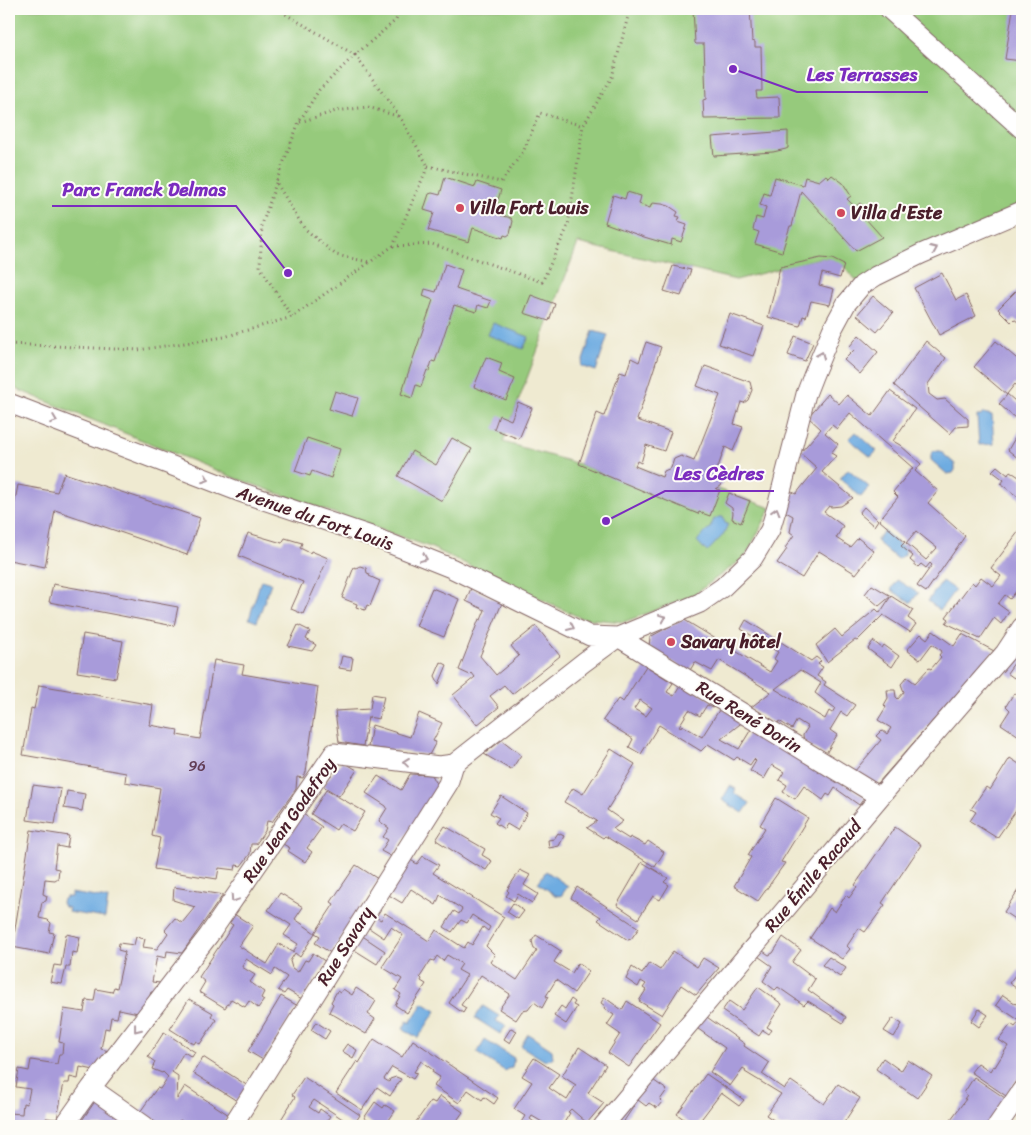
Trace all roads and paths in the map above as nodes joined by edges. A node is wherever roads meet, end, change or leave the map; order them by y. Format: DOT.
graph roads {
  1 [pos="278,9"];
  2 [pos="400,9"];
  3 [pos="630,9"];
  4 [pos="889,9"];
  5 [pos="355,55"];
  6 [pos="400,117"];
  7 [pos="299,122"];
  8 [pos="583,126"];
  9 [pos="1022,130"];
  10 [pos="428,166"];
  11 [pos="276,182"];
  12 [pos="1022,211"];
  13 [pos="393,246"];
  14 [pos="369,262"];
  15 [pos="292,317"];
  16 [pos="9,344"];
  17 [pos="9,403"];
  18 [pos="1022,627"];
  19 [pos="618,636"];
  20 [pos="454,764"];
  21 [pos="880,797"];
  22 [pos="91,1088"];
  23 [pos="1022,1090"];
  24 [pos="64,1126"];
  25 [pos="145,1126"];
  26 [pos="232,1126"];
  27 [pos="603,1126"];
  28 [pos="998,1126"];
  1 -- 5 [label="path"];
  2 -- 5 [label="path"];
  3 -- 8 [label="path"];
  4 -- 9 [label="street"];
  5 -- 6 [label="path"];
  5 -- 7 [label="path"];
  6 -- 7 [label="path"];
  6 -- 10 [label="path"];
  7 -- 11 [label="path"];
  8 -- 10 [label="path"];
  8 -- 13 [label="path"];
  10 -- 13 [label="path"];
  11 -- 14 [label="path"];
  11 -- 15 [label="path"];
  19 -- 12 [label="street, one-way"];
  13 -- 14 [label="path"];
  14 -- 15 [label="path"];
  15 -- 16 [label="path"];
  17 -- 19 [label="street, Avenue du Fort Louis, one-way"];
  18 -- 21 [label="street, Rue Émile Racaud"];
  19 -- 20 [label="street"];
  19 -- 21 [label="street, Rue René Dorin"];
  20 -- 22 [label="street, Rue Jean Godefroy, one-way"];
  20 -- 26 [label="street, Rue Savary"];
  21 -- 27 [label="street, Rue Émile Racaud"];
  22 -- 24 [label="street, Rue Jean Godefroy"];
  22 -- 25 [label="street"];
  23 -- 28 [label="street"];
}
